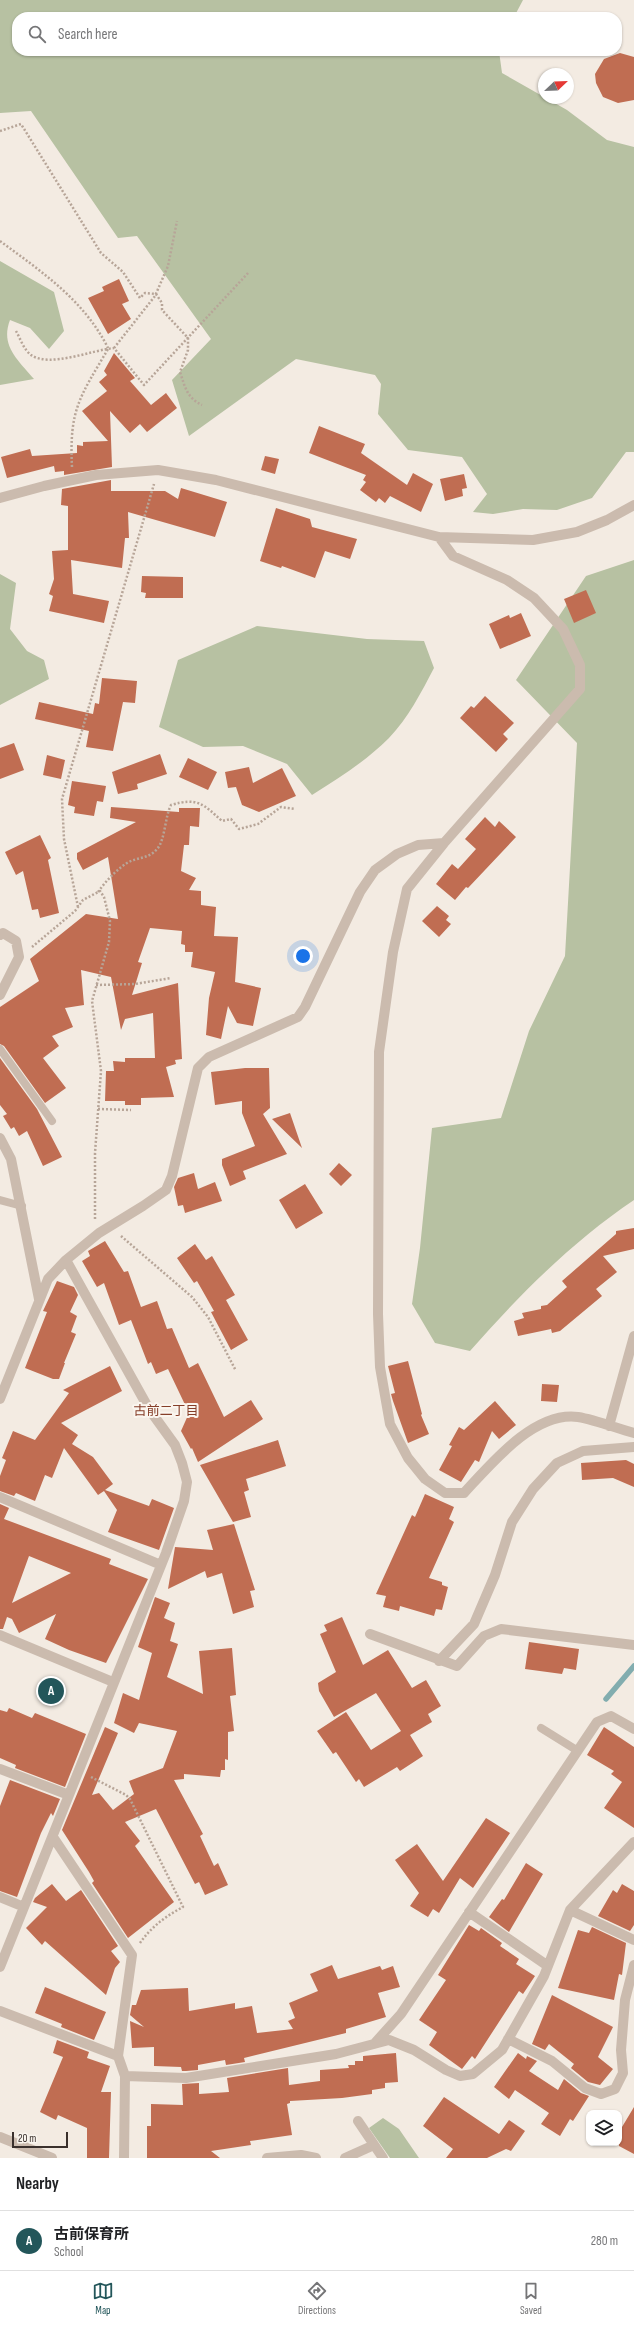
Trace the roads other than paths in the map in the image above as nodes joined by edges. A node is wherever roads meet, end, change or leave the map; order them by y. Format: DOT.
graph roads {
  1 [pos="0,498"];
  2 [pos="634,505"];
  3 [pos="439,537"];
  4 [pos="444,843"];
  5 [pos="0,935"];
  6 [pos="0,995"];
  7 [pos="0,1049"];
  8 [pos="52,1121"];
  9 [pos="0,1138"];
  10 [pos="0,1200"];
  11 [pos="22,1206"];
  12 [pos="66,1260"];
  13 [pos="39,1299"];
  14 [pos="634,1336"];
  15 [pos="0,1399"];
  16 [pos="609,1426"];
  17 [pos="634,1434"];
  18 [pos="634,1447"];
  19 [pos="0,1497"];
  20 [pos="161,1565"];
  21 [pos="370,1634"];
  22 [pos="0,1635"];
  23 [pos="634,1645"];
  24 [pos="439,1661"];
  25 [pos="113,1682"];
  26 [pos="541,1728"];
  27 [pos="634,1729"];
  28 [pos="578,1751"];
  29 [pos="0,1769"];
  30 [pos="69,1795"];
  31 [pos="53,1837"];
  32 [pos="634,1842"];
  33 [pos="0,1898"];
  34 [pos="24,1907"];
  35 [pos="570,1910"];
  36 [pos="469,1912"];
  37 [pos="634,1940"];
  38 [pos="634,1965"];
  39 [pos="548,1966"];
  40 [pos="0,1967"];
  41 [pos="0,2011"];
  42 [pos="508,2039"];
  43 [pos="374,2044"];
  44 [pos="118,2056"];
  45 [pos="125,2076"];
  46 [pos="358,2121"];
  47 [pos="0,2137"];
  48 [pos="374,2145"];
  49 [pos="52,2158"];
  50 [pos="124,2158"];
  51 [pos="268,2158"];
  52 [pos="316,2158"];
  53 [pos="345,2158"];
  54 [pos="383,2158"];
  1 -- 3 [label="street"];
  2 -- 3 [label="street"];
  3 -- 4 [label="street"];
  4 -- 12 [label="street"];
  4 -- 16 [label="street"];
  5 -- 6 [label="street"];
  7 -- 8 [label="lane"];
  9 -- 11 [label="street"];
  10 -- 11 [label="lane"];
  11 -- 13 [label="street"];
  12 -- 13 [label="street"];
  12 -- 20 [label="street"];
  13 -- 15 [label="street"];
  14 -- 16 [label="street"];
  16 -- 17 [label="street"];
  18 -- 24 [label="street"];
  19 -- 20 [label="street"];
  20 -- 25 [label="street"];
  21 -- 24 [label="street"];
  22 -- 25 [label="street"];
  23 -- 24 [label="street"];
  25 -- 30 [label="street"];
  26 -- 28 [label="lane"];
  27 -- 28 [label="street"];
  28 -- 36 [label="street"];
  29 -- 30 [label="street"];
  30 -- 31 [label="street"];
  31 -- 34 [label="street"];
  31 -- 44 [label="street"];
  32 -- 35 [label="street"];
  33 -- 34 [label="street"];
  34 -- 40 [label="street"];
  35 -- 37 [label="street"];
  35 -- 39 [label="street"];
  36 -- 39 [label="street"];
  36 -- 43 [label="street"];
  38 -- 42 [label="street"];
  39 -- 42 [label="street"];
  41 -- 44 [label="street"];
  42 -- 43 [label="street"];
  43 -- 45 [label="street"];
  44 -- 45 [label="street"];
  45 -- 50 [label="street"];
  46 -- 48 [label="street"];
  47 -- 49 [label="street"];
  48 -- 53 [label="street"];
  48 -- 54 [label="street"];
  51 -- 52 [label="street"];
}
